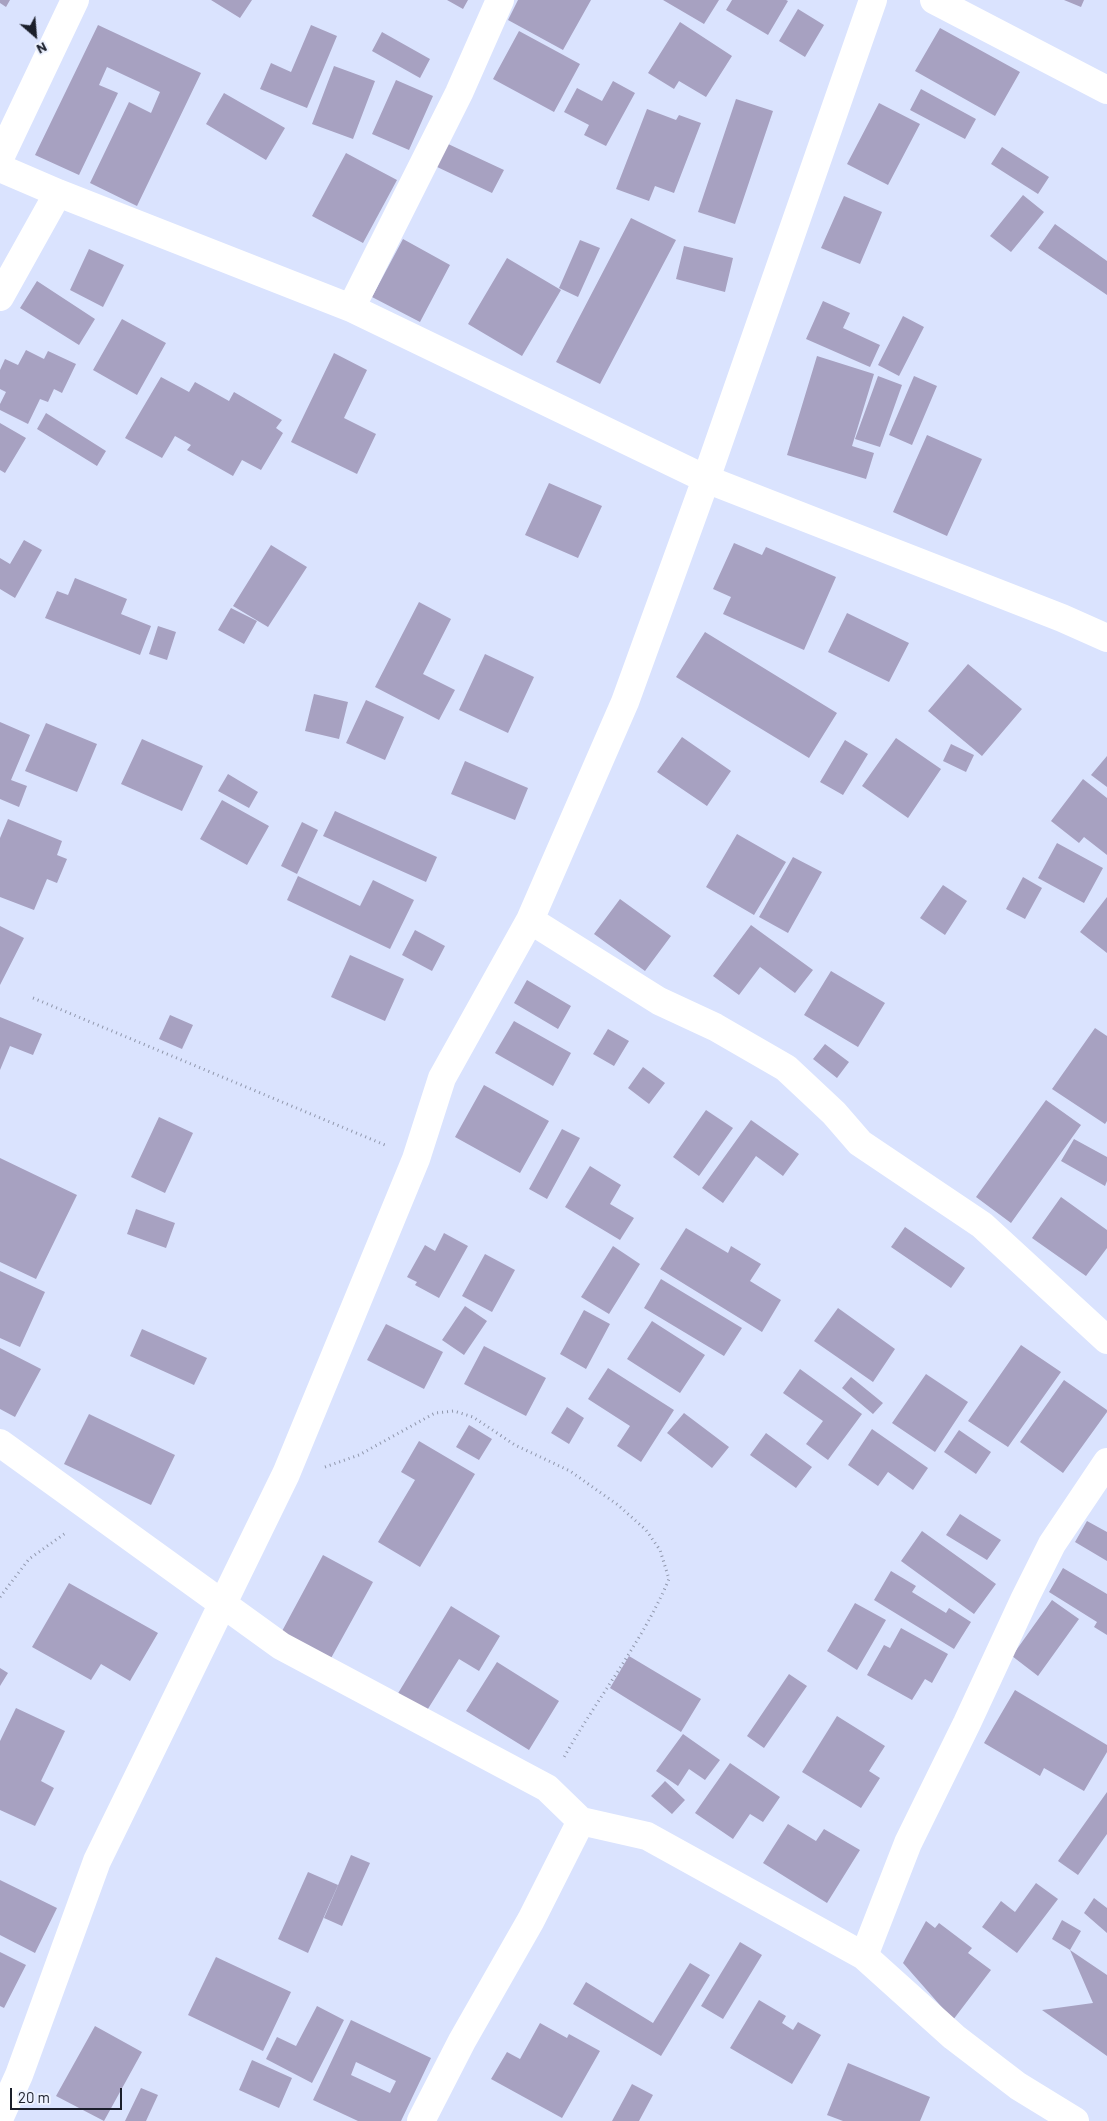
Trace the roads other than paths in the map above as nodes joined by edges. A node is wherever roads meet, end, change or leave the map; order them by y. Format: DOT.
graph roads {
  1 [pos="75,0"];
  2 [pos="500,0"];
  3 [pos="873,0"];
  4 [pos="934,0"];
  5 [pos="1107,90"];
  6 [pos="0,158"];
  7 [pos="0,168"];
  8 [pos="58,193"];
  9 [pos="0,296"];
  10 [pos="351,308"];
  11 [pos="706,479"];
  12 [pos="1107,638"];
  13 [pos="530,920"];
  14 [pos="1107,1340"];
  15 [pos="0,1443"];
  16 [pos="1104,1472"];
  17 [pos="223,1603"];
  18 [pos="581,1821"];
  19 [pos="864,1956"];
  20 [pos="0,2117"];
  21 [pos="420,2121"];
  22 [pos="1075,2121"];
  1 -- 6 [label="street"];
  2 -- 10 [label="street"];
  3 -- 11 [label="street"];
  4 -- 5 [label="street"];
  7 -- 8 [label="street"];
  8 -- 9 [label="street"];
  8 -- 10 [label="street"];
  10 -- 11 [label="street"];
  11 -- 12 [label="street"];
  11 -- 13 [label="street"];
  13 -- 14 [label="street"];
  13 -- 17 [label="street"];
  15 -- 17 [label="street"];
  16 -- 19 [label="street"];
  17 -- 18 [label="street"];
  17 -- 20 [label="street"];
  18 -- 19 [label="street"];
  18 -- 21 [label="street"];
  19 -- 22 [label="street"];
}
